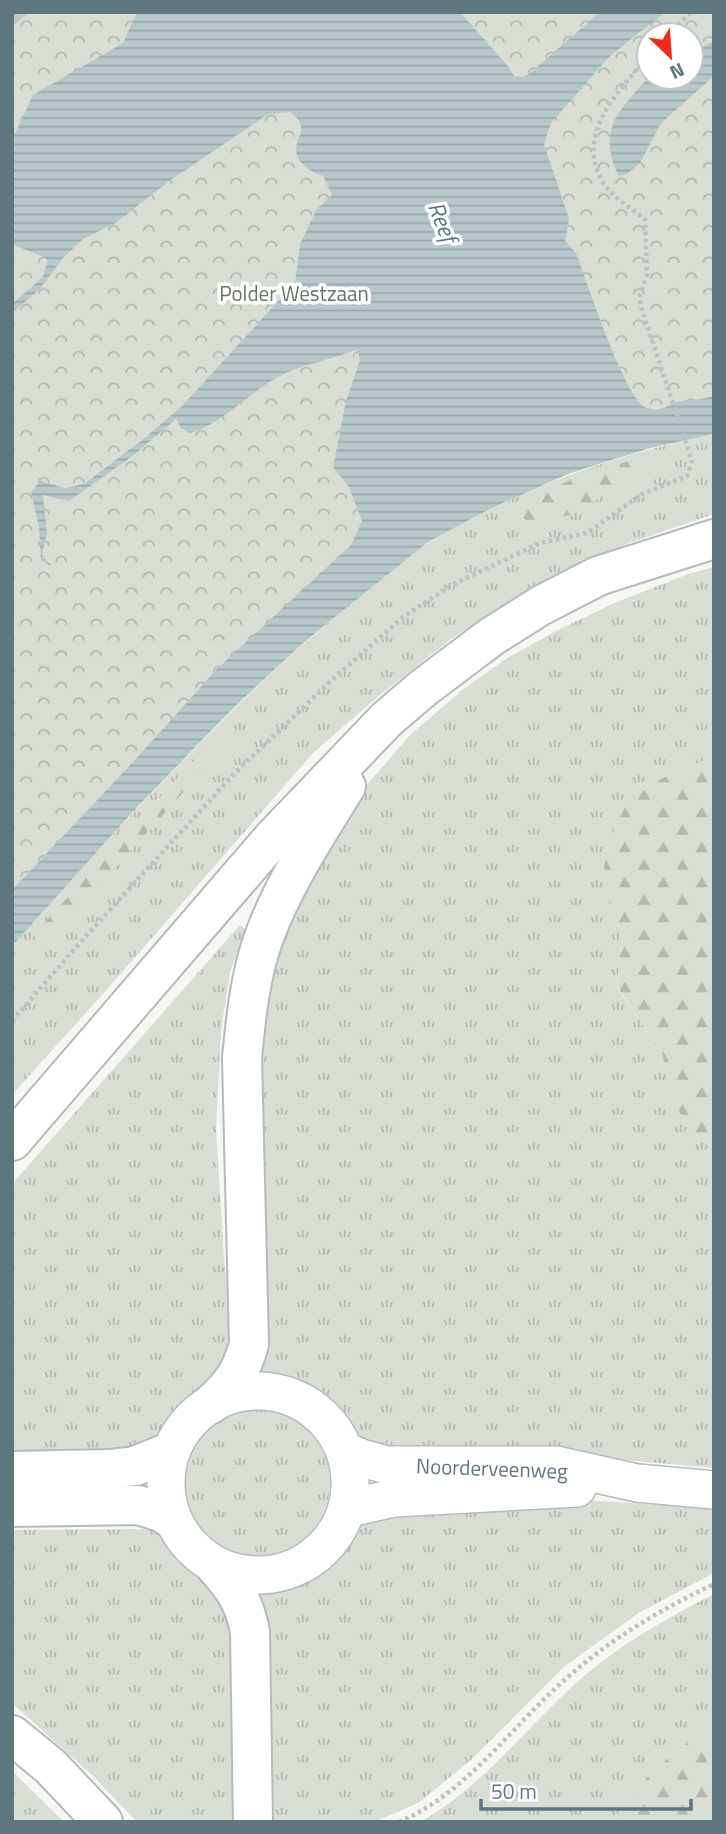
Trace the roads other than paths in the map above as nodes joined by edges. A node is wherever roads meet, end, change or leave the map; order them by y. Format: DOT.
graph roads {
  1 [pos="714,538"];
  2 [pos="387,719"];
  3 [pos="12,1141"];
  4 [pos="211,1404"];
  5 [pos="170,1452"];
  6 [pos="347,1452"];
  7 [pos="12,1471"];
  8 [pos="637,1483"];
  9 [pos="714,1490"];
  10 [pos="12,1507"];
  11 [pos="349,1508"];
  12 [pos="172,1518"];
  13 [pos="215,1566"];
  14 [pos="12,1735"];
  15 [pos="103,1822"];
  16 [pos="253,1822"];
  1 -- 2 [label="highway"];
  2 -- 3 [label="highway"];
  2 -- 4 [label="highway"];
  4 -- 5 [label="street"];
  4 -- 6 [label="street"];
  5 -- 7 [label="highway"];
  5 -- 12 [label="street"];
  6 -- 8 [label="street, Noorderveenweg"];
  6 -- 11 [label="street"];
  8 -- 9 [label="street, Noorderveenweg"];
  8 -- 11 [label="street, Noorderveenweg"];
  10 -- 12 [label="highway"];
  11 -- 13 [label="street"];
  12 -- 13 [label="street"];
  13 -- 16 [label="highway"];
  14 -- 15 [label="highway"];
}
